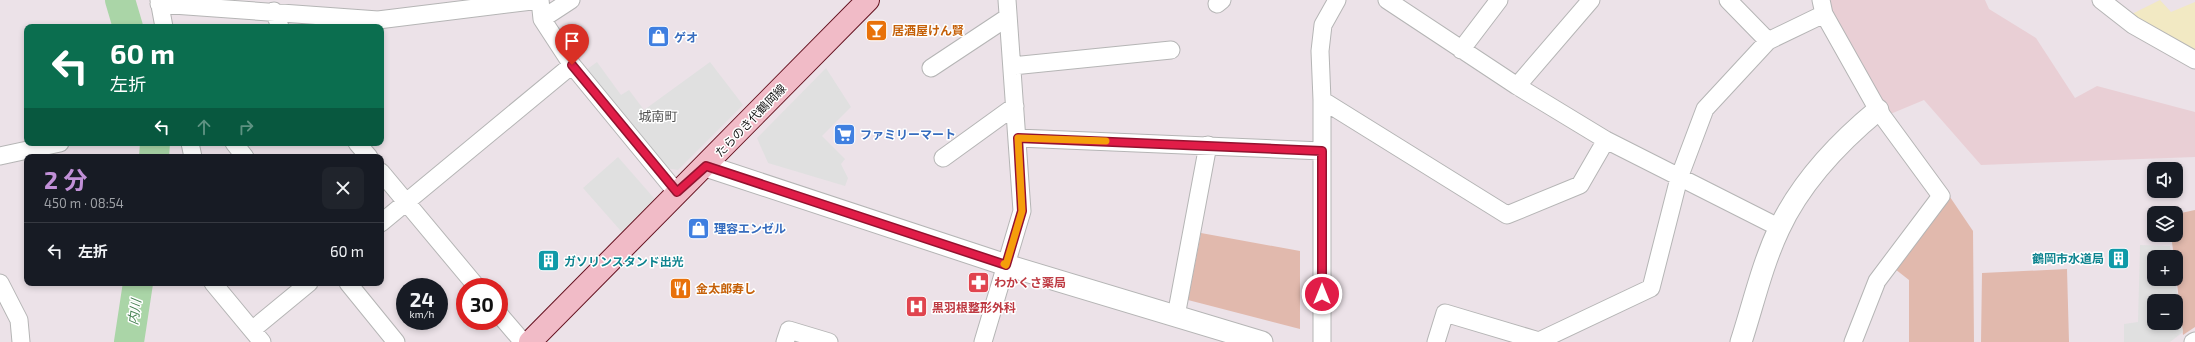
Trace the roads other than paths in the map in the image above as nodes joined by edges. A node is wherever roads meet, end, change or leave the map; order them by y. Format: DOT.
graph roads {
  1 [pos="540,0"];
  2 [pos="571,0"];
  3 [pos="868,0"];
  4 [pos="1007,0"];
  5 [pos="1337,0"];
  6 [pos="1387,0"];
  7 [pos="1498,0"];
  8 [pos="1591,0"];
  9 [pos="1728,0"];
  10 [pos="2102,0"];
  11 [pos="159,2"];
  12 [pos="1823,7"];
  13 [pos="274,11"];
  14 [pos="1008,17"];
  15 [pos="542,19"];
  16 [pos="163,24"];
  17 [pos="279,24"];
  18 [pos="1768,41"];
  19 [pos="1171,50"];
  20 [pos="1461,50"];
  21 [pos="2195,60"];
  22 [pos="572,65"];
  23 [pos="1012,66"];
  24 [pos="931,68"];
  25 [pos="1517,86"];
  26 [pos="1322,100"];
  27 [pos="1015,106"];
  28 [pos="1878,110"];
  29 [pos="1018,138"];
  30 [pos="1606,140"];
  31 [pos="1208,145"];
  32 [pos="46,146"];
  33 [pos="236,146"];
  34 [pos="360,146"];
  35 [pos="1322,151"];
  36 [pos="243,154"];
  37 [pos="366,154"];
  38 [pos="0,156"];
  39 [pos="943,158"];
  40 [pos="706,166"];
  41 [pos="384,176"];
  42 [pos="1679,178"];
  43 [pos="677,192"];
  44 [pos="406,203"];
  45 [pos="384,221"];
  46 [pos="1780,228"];
  47 [pos="1006,265"];
  48 [pos="469,278"];
  49 [pos="0,283"];
  50 [pos="215,286"];
  51 [pos="306,286"];
  52 [pos="350,286"];
  53 [pos="1176,316"];
  54 [pos="508,324"];
  55 [pos="257,336"];
  56 [pos="21,342"];
  57 [pos="396,342"];
  58 [pos="523,342"];
  59 [pos="530,342"];
  60 [pos="785,342"];
  61 [pos="829,342"];
  62 [pos="983,342"];
  63 [pos="1262,342"];
  64 [pos="1322,342"];
  65 [pos="1436,342"];
  66 [pos="1741,342"];
  67 [pos="1853,342"];
  1 -- 13 [label="street"];
  1 -- 15 [label="street"];
  2 -- 15 [label="street"];
  3 -- 40 [label="main road, たらのき代鶴岡線"];
  4 -- 14 [label="street"];
  5 -- 26 [label="street"];
  6 -- 20 [label="street"];
  7 -- 20 [label="street"];
  8 -- 25 [label="street"];
  9 -- 18 [label="street"];
  10 -- 21 [label="street"];
  11 -- 13 [label="street"];
  11 -- 16 [label="street"];
  12 -- 18 [label="street"];
  12 -- 28 [label="street"];
  13 -- 17 [label="street"];
  14 -- 23 [label="street"];
  14 -- 24 [label="street"];
  15 -- 22 [label="street"];
  18 -- 42 [label="street"];
  19 -- 23 [label="street"];
  20 -- 25 [label="street"];
  22 -- 43 [label="street"];
  22 -- 44 [label="street"];
  23 -- 27 [label="street"];
  25 -- 30 [label="street"];
  26 -- 30 [label="street"];
  26 -- 35 [label="street"];
  27 -- 29 [label="street"];
  27 -- 39 [label="street"];
  28 -- 46 [label="street"];
  28 -- 67 [label="street"];
  29 -- 31 [label="street"];
  29 -- 47 [label="street"];
  30 -- 42 [label="street"];
  31 -- 35 [label="street"];
  31 -- 53 [label="street"];
  32 -- 38 [label="street"];
  33 -- 36 [label="street"];
  34 -- 37 [label="street"];
  35 -- 64 [label="street"];
  40 -- 43 [label="main road, たらのき代鶴岡線"];
  40 -- 47 [label="street"];
  41 -- 44 [label="street"];
  42 -- 46 [label="street"];
  42 -- 65 [label="street"];
  43 -- 59 [label="main road, たらのき代鶴岡線"];
  44 -- 45 [label="street"];
  44 -- 48 [label="street"];
  46 -- 66 [label="street"];
  47 -- 53 [label="street"];
  47 -- 62 [label="street"];
  49 -- 56 [label="street"];
  50 -- 55 [label="street"];
  51 -- 55 [label="street"];
  52 -- 57 [label="street"];
  53 -- 63 [label="street"];
  54 -- 58 [label="street"];
  60 -- 61 [label="street"];
}
